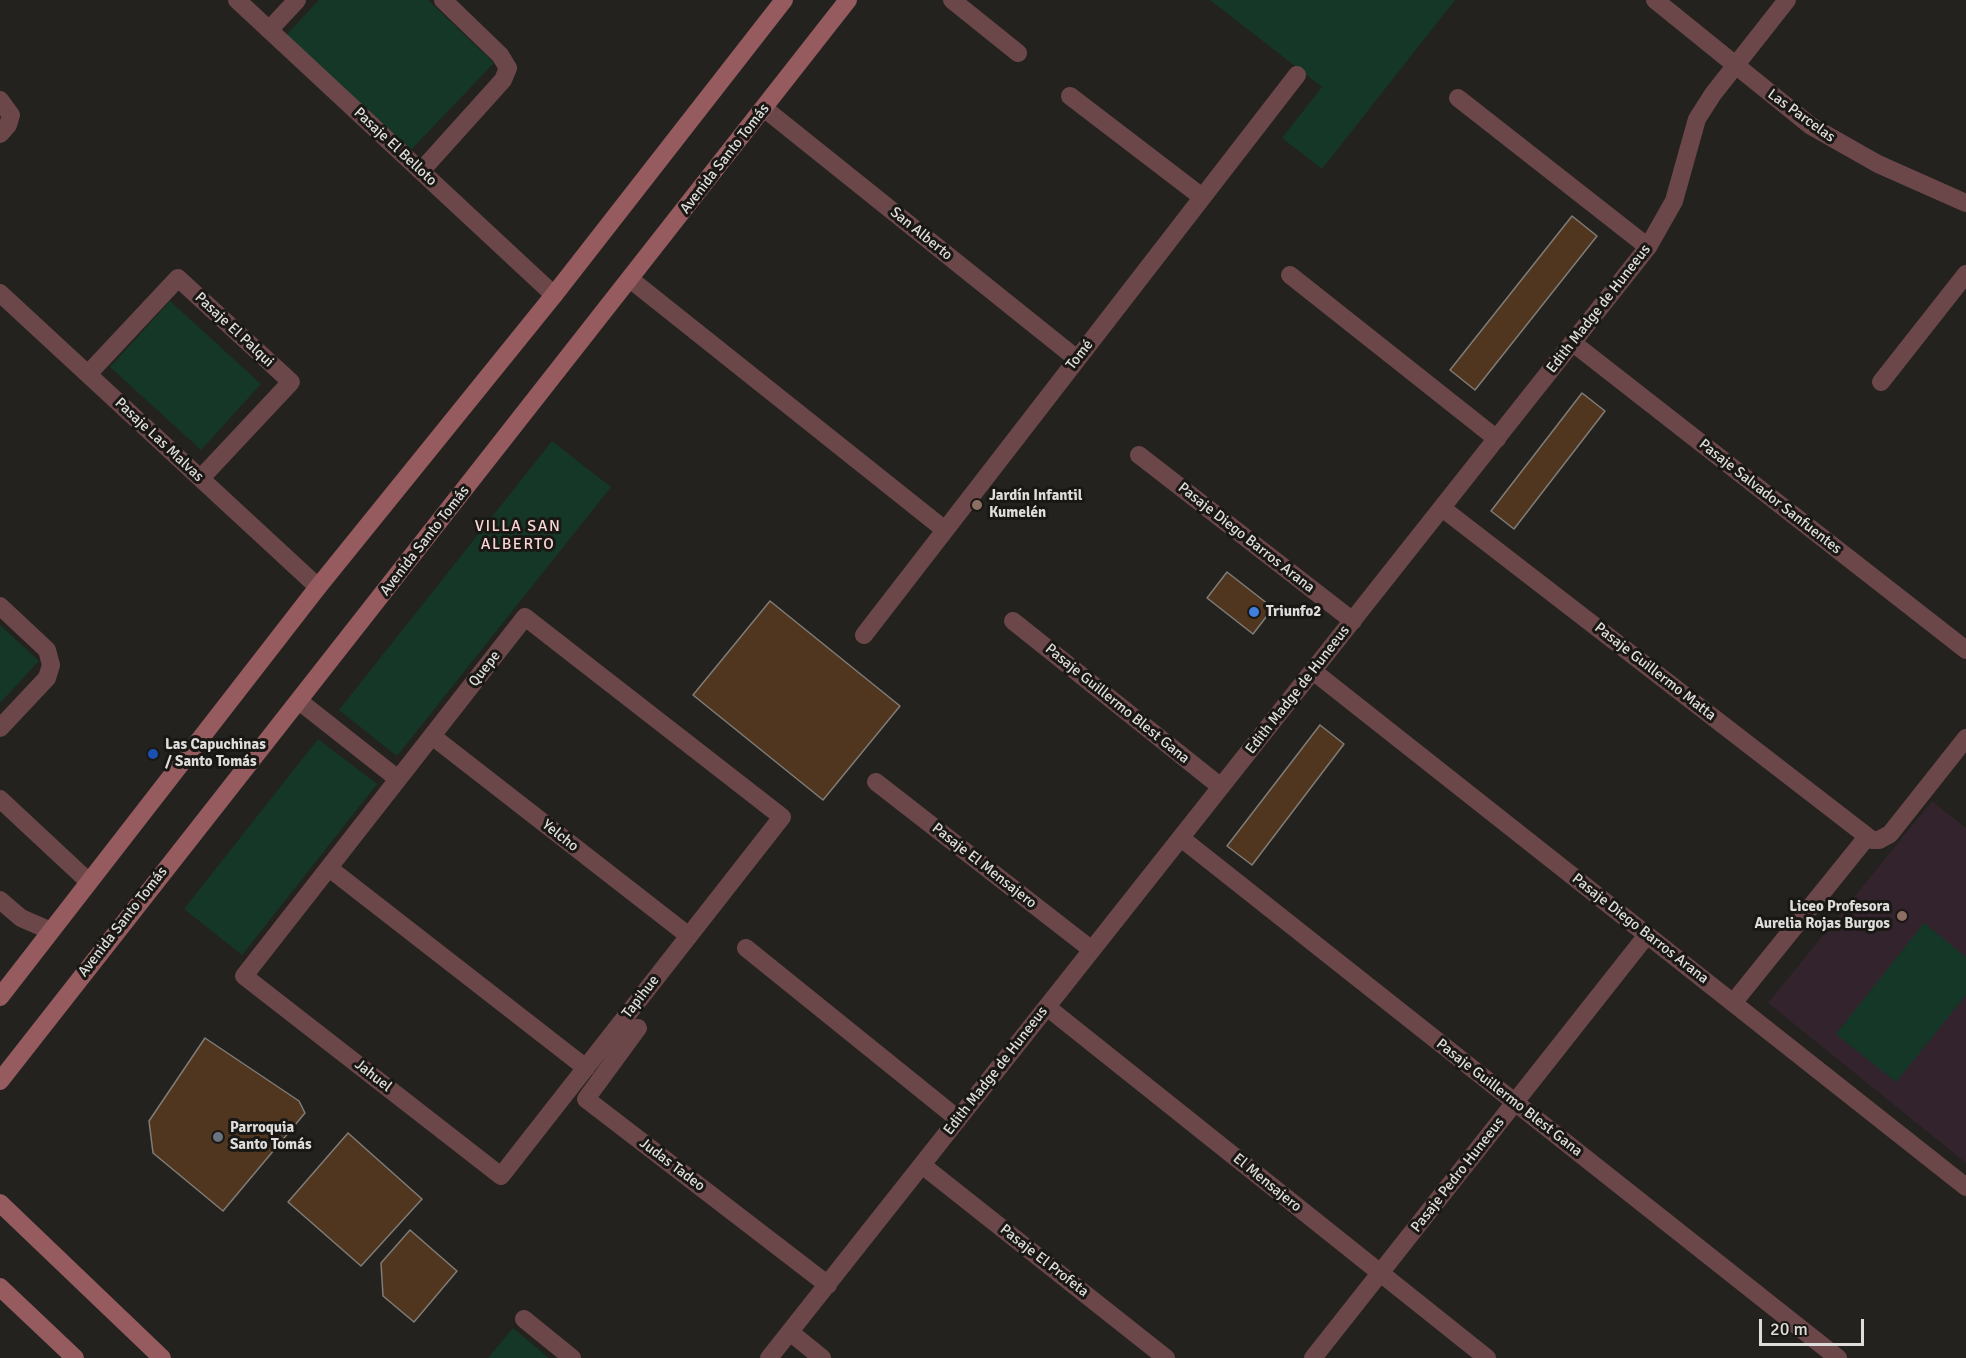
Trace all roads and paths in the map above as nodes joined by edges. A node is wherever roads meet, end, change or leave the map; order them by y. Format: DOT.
graph roads {
  1 [pos="237,0"];
  2 [pos="297,0"];
  3 [pos="443,0"];
  4 [pos="848,0"];
  5 [pos="952,0"];
  6 [pos="1655,0"];
  7 [pos="1787,0"];
  8 [pos="781,1"];
  9 [pos="269,30"];
  10 [pos="1018,53"];
  11 [pos="1734,67"];
  12 [pos="1297,75"];
  13 [pos="1070,96"];
  14 [pos="1458,98"];
  15 [pos="0,100"];
  16 [pos="765,109"];
  17 [pos="0,134"];
  18 [pos="421,171"];
  19 [pos="1202,197"];
  20 [pos="1964,198"];
  21 [pos="1648,248"];
  22 [pos="1966,274"];
  23 [pos="1290,275"];
  24 [pos="630,279"];
  25 [pos="0,292"];
  26 [pos="554,295"];
  27 [pos="1573,343"];
  28 [pos="1077,359"];
  29 [pos="88,374"];
  30 [pos="1881,382"];
  31 [pos="1497,439"];
  32 [pos="1139,455"];
  33 [pos="201,478"];
  34 [pos="1442,508"];
  35 [pos="945,530"];
  36 [pos="318,587"];
  37 [pos="0,606"];
  38 [pos="1013,621"];
  39 [pos="1353,621"];
  40 [pos="864,635"];
  41 [pos="1966,651"];
  42 [pos="1313,671"];
  43 [pos="299,701"];
  44 [pos="0,728"];
  45 [pos="432,736"];
  46 [pos="1966,738"];
  47 [pos="398,779"];
  48 [pos="876,782"];
  49 [pos="1221,788"];
  50 [pos="0,799"];
  51 [pos="782,817"];
  52 [pos="1867,837"];
  53 [pos="1181,838"];
  54 [pos="329,868"];
  55 [pos="89,882"];
  56 [pos="0,900"];
  57 [pos="51,931"];
  58 [pos="1647,935"];
  59 [pos="688,936"];
  60 [pos="746,948"];
  61 [pos="1092,950"];
  62 [pos="244,976"];
  63 [pos="0,997"];
  64 [pos="1733,1003"];
  65 [pos="1047,1007"];
  66 [pos="638,1028"];
  67 [pos="585,1068"];
  68 [pos="0,1080"];
  69 [pos="1515,1103"];
  70 [pos="958,1119"];
  71 [pos="922,1165"];
  72 [pos="501,1176"];
  73 [pos="1966,1187"];
  74 [pos="0,1203"];
  75 [pos="1380,1273"];
  76 [pos="828,1285"];
  77 [pos="0,1287"];
  78 [pos="524,1319"];
  79 [pos="790,1332"];
  80 [pos="75,1358"];
  81 [pos="162,1358"];
  82 [pos="572,1358"];
  83 [pos="769,1358"];
  84 [pos="822,1358"];
  85 [pos="1166,1358"];
  86 [pos="1313,1358"];
  87 [pos="1487,1358"];
  88 [pos="1838,1358"];
  1 -- 9 [label="street, Pasaje El Belloto"];
  2 -- 9 [label="street"];
  3 -- 18 [label="street"];
  4 -- 16 [label="main road, Avenida Santo Tomás"];
  5 -- 10 [label="street"];
  6 -- 11 [label="street, Las Parcelas"];
  7 -- 11 [label="street, Edith Madge de Huneeus"];
  8 -- 26 [label="main road"];
  9 -- 18 [label="street, Pasaje El Belloto"];
  11 -- 20 [label="street, Las Parcelas"];
  11 -- 21 [label="street, Edith Madge de Huneeus"];
  12 -- 19 [label="street, Tomé"];
  13 -- 19 [label="street"];
  14 -- 21 [label="street"];
  15 -- 17 [label="street"];
  16 -- 24 [label="main road, Avenida Santo Tomás"];
  16 -- 28 [label="street, San Alberto"];
  18 -- 26 [label="street, Pasaje El Belloto"];
  19 -- 28 [label="street, Tomé"];
  21 -- 27 [label="street, Edith Madge de Huneeus"];
  22 -- 30 [label="street"];
  23 -- 31 [label="street"];
  24 -- 35 [label="street"];
  24 -- 43 [label="main road, Avenida Santo Tomás"];
  25 -- 29 [label="street, Pasaje Las Malvas"];
  26 -- 36 [label="main road"];
  27 -- 31 [label="street, Edith Madge de Huneeus"];
  27 -- 41 [label="street, Pasaje Salvador Sanfuentes"];
  28 -- 35 [label="street, Tomé"];
  29 -- 33 [label="street, Pasaje Las Malvas"];
  29 -- 33 [label="street, Pasaje El Palqui"];
  31 -- 34 [label="street, Edith Madge de Huneeus"];
  32 -- 39 [label="street, Pasaje Diego Barros Arana"];
  33 -- 36 [label="street, Pasaje Las Malvas"];
  34 -- 39 [label="street, Edith Madge de Huneeus"];
  34 -- 52 [label="street, Pasaje Guillermo Matta"];
  35 -- 40 [label="street, Tomé"];
  36 -- 55 [label="main road"];
  37 -- 44 [label="street"];
  38 -- 49 [label="street, Pasaje Guillermo Blest Gana"];
  39 -- 42 [label="street, Edith Madge de Huneeus"];
  42 -- 49 [label="street, Edith Madge de Huneeus"];
  42 -- 58 [label="street, Pasaje Diego Barros Arana"];
  43 -- 47 [label="street"];
  43 -- 68 [label="main road, Avenida Santo Tomás"];
  45 -- 47 [label="street, Quepe"];
  45 -- 51 [label="street, Quepe"];
  45 -- 59 [label="street, Yelcho"];
  46 -- 52 [label="street"];
  47 -- 54 [label="street, Quepe"];
  48 -- 61 [label="street, Pasaje El Mensajero"];
  49 -- 53 [label="street, Edith Madge de Huneeus"];
  50 -- 55 [label="street"];
  51 -- 59 [label="street, Tapihue"];
  52 -- 64 [label="street"];
  53 -- 61 [label="street, Edith Madge de Huneeus"];
  53 -- 69 [label="street, Pasaje Guillermo Blest Gana"];
  54 -- 62 [label="street, Quepe"];
  54 -- 67 [label="street"];
  55 -- 57 [label="main road"];
  56 -- 57 [label="street"];
  57 -- 63 [label="main road"];
  58 -- 64 [label="street, Pasaje Diego Barros Arana"];
  58 -- 69 [label="street, Pasaje Pedro Huneeus"];
  59 -- 67 [label="street, Tapihue"];
  60 -- 70 [label="street"];
  61 -- 65 [label="street, Edith Madge de Huneeus"];
  62 -- 72 [label="street, Jahuel"];
  64 -- 73 [label="street, Pasaje Diego Barros Arana"];
  65 -- 70 [label="street, Edith Madge de Huneeus"];
  65 -- 75 [label="street, El Mensajero"];
  66 -- 76 [label="street, Judas Tadeo"];
  67 -- 72 [label="street, Tapihue"];
  69 -- 75 [label="street, Pasaje Pedro Huneeus"];
  69 -- 88 [label="street, Pasaje Guillermo Blest Gana"];
  70 -- 71 [label="street, Edith Madge de Huneeus"];
  71 -- 76 [label="street, Edith Madge de Huneeus"];
  71 -- 85 [label="street, Pasaje El Profeta"];
  74 -- 81 [label="main road"];
  75 -- 86 [label="street, Pasaje Pedro Huneeus"];
  75 -- 87 [label="street, El Mensajero"];
  76 -- 79 [label="street, Edith Madge de Huneeus"];
  77 -- 80 [label="main road"];
  78 -- 82 [label="street"];
  79 -- 83 [label="street, Edith Madge de Huneeus"];
  79 -- 84 [label="street"];
}
